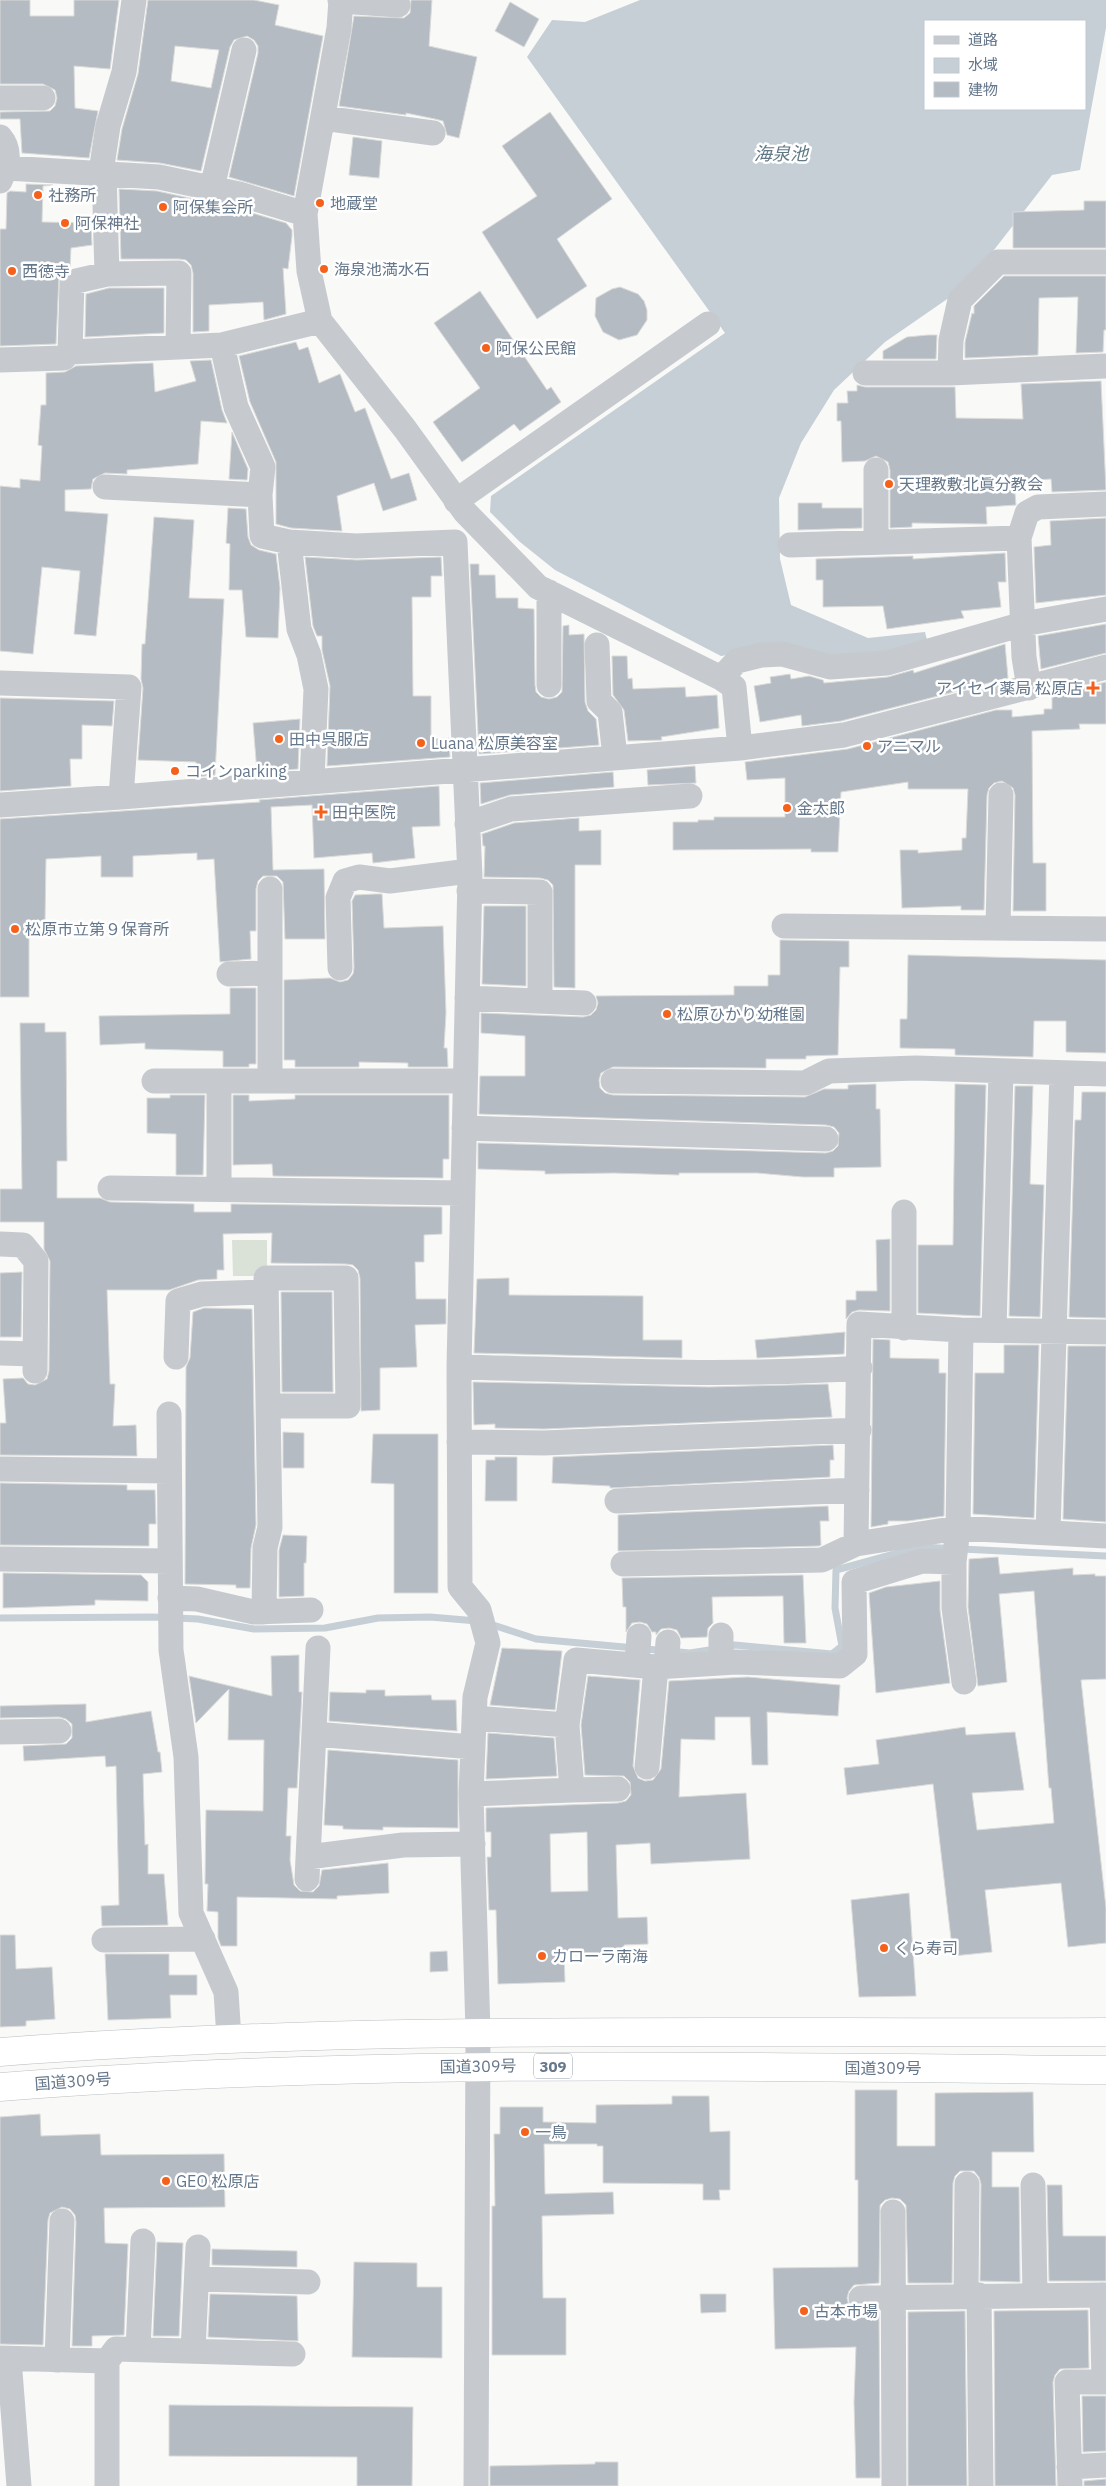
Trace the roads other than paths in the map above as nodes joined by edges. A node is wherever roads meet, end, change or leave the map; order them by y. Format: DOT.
graph roads {
  1 [pos="134,0"];
  2 [pos="340,0"];
  3 [pos="398,5"];
  4 [pos="244,50"];
  5 [pos="0,98"];
  6 [pos="43,98"];
  7 [pos="323,118"];
  8 [pos="433,133"];
  9 [pos="0,137"];
  10 [pos="102,172"];
  11 [pos="3,175"];
  12 [pos="212,188"];
  13 [pos="305,214"];
  14 [pos="1106,262"];
  15 [pos="107,274"];
  16 [pos="320,321"];
  17 [pos="708,324"];
  18 [pos="222,345"];
  19 [pos="178,347"];
  20 [pos="70,352"];
  21 [pos="0,360"];
  22 [pos="1106,366"];
  23 [pos="865,373"];
  24 [pos="950,373"];
  25 [pos="876,470"];
  26 [pos="105,487"];
  27 [pos="260,495"];
  28 [pos="456,501"];
  29 [pos="1106,504"];
  30 [pos="1019,538"];
  31 [pos="289,542"];
  32 [pos="876,542"];
  33 [pos="790,545"];
  34 [pos="549,592"];
  35 [pos="1106,610"];
  36 [pos="1023,624"];
  37 [pos="598,645"];
  38 [pos="1106,667"];
  39 [pos="721,678"];
  40 [pos="0,683"];
  41 [pos="549,685"];
  42 [pos="1029,688"];
  43 [pos="740,748"];
  44 [pos="615,757"];
  45 [pos="464,768"];
  46 [pos="312,780"];
  47 [pos="1001,795"];
  48 [pos="690,796"];
  49 [pos="121,797"];
  50 [pos="0,805"];
  51 [pos="466,824"];
  52 [pos="469,881"];
  53 [pos="270,890"];
  54 [pos="784,926"];
  55 [pos="998,927"];
  56 [pos="1106,929"];
  57 [pos="340,968"];
  58 [pos="270,973"];
  59 [pos="229,974"];
  60 [pos="467,998"];
  61 [pos="540,1002"];
  62 [pos="584,1003"];
  63 [pos="1001,1071"];
  64 [pos="1062,1073"];
  65 [pos="1106,1074"];
  66 [pos="154,1081"];
  67 [pos="219,1081"];
  68 [pos="270,1081"];
  69 [pos="465,1081"];
  70 [pos="613,1081"];
  71 [pos="464,1128"];
  72 [pos="826,1139"];
  73 [pos="110,1188"];
  74 [pos="219,1189"];
  75 [pos="462,1193"];
  76 [pos="904,1212"];
  77 [pos="0,1244"];
  78 [pos="266,1292"];
  79 [pos="904,1328"];
  80 [pos="961,1330"];
  81 [pos="994,1330"];
  82 [pos="1054,1330"];
  83 [pos="1106,1332"];
  84 [pos="0,1353"];
  85 [pos="176,1357"];
  86 [pos="459,1367"];
  87 [pos="860,1368"];
  88 [pos="268,1406"];
  89 [pos="168,1414"];
  90 [pos="858,1430"];
  91 [pos="460,1442"];
  92 [pos="0,1469"];
  93 [pos="169,1471"];
  94 [pos="857,1490"];
  95 [pos="617,1501"];
  96 [pos="957,1531"];
  97 [pos="1048,1533"];
  98 [pos="1106,1536"];
  99 [pos="856,1544"];
  100 [pos="0,1559"];
  101 [pos="170,1561"];
  102 [pos="954,1561"];
  103 [pos="623,1564"];
  104 [pos="170,1600"];
  105 [pos="311,1610"];
  106 [pos="264,1612"];
  107 [pos="720,1635"];
  108 [pos="639,1636"];
  109 [pos="668,1642"];
  110 [pos="318,1648"];
  111 [pos="720,1663"];
  112 [pos="653,1666"];
  113 [pos="964,1682"];
  114 [pos="474,1718"];
  115 [pos="567,1725"];
  116 [pos="59,1731"];
  117 [pos="0,1732"];
  118 [pos="314,1734"];
  119 [pos="473,1747"];
  120 [pos="647,1767"];
  121 [pos="618,1789"];
  122 [pos="572,1790"];
  123 [pos="471,1794"];
  124 [pos="473,1844"];
  125 [pos="203,1939"];
  126 [pos="104,1940"];
  127 [pos="478,2032"];
  128 [pos="1106,2032"];
  129 [pos="229,2038"];
  130 [pos="0,2052"];
  131 [pos="477,2066"];
  132 [pos="1106,2070"];
  133 [pos="0,2087"];
  134 [pos="967,2184"];
  135 [pos="1033,2185"];
  136 [pos="893,2212"];
  137 [pos="62,2221"];
  138 [pos="143,2242"];
  139 [pos="198,2247"];
  140 [pos="196,2279"];
  141 [pos="308,2282"];
  142 [pos="1034,2295"];
  143 [pos="1104,2295"];
  144 [pos="894,2296"];
  145 [pos="972,2296"];
  146 [pos="861,2298"];
  147 [pos="138,2350"];
  148 [pos="193,2351"];
  149 [pos="294,2354"];
  150 [pos="5,2358"];
  151 [pos="57,2360"];
  152 [pos="107,2362"];
  153 [pos="1105,2382"];
  154 [pos="1106,2465"];
  155 [pos="1070,2476"];
  156 [pos="20,2486"];
  157 [pos="107,2486"];
  158 [pos="476,2486"];
  159 [pos="894,2486"];
  160 [pos="981,2486"];
  1 -- 10 [label="street"];
  2 -- 3 [label="street"];
  2 -- 7 [label="street"];
  4 -- 12 [label="street"];
  5 -- 6 [label="street"];
  7 -- 8 [label="street"];
  7 -- 13 [label="street"];
  9 -- 11 [label="street"];
  10 -- 11 [label="street"];
  10 -- 12 [label="street"];
  10 -- 15 [label="street"];
  12 -- 13 [label="street"];
  13 -- 16 [label="street"];
  14 -- 24 [label="street"];
  15 -- 19 [label="street"];
  15 -- 20 [label="street"];
  16 -- 18 [label="street"];
  16 -- 28 [label="street"];
  17 -- 28 [label="street"];
  18 -- 19 [label="street"];
  18 -- 27 [label="street"];
  19 -- 20 [label="street"];
  20 -- 21 [label="street"];
  22 -- 24 [label="street"];
  23 -- 24 [label="street"];
  25 -- 32 [label="street"];
  26 -- 27 [label="street"];
  27 -- 31 [label="street"];
  28 -- 34 [label="street"];
  29 -- 30 [label="street"];
  30 -- 32 [label="street"];
  30 -- 36 [label="street"];
  31 -- 45 [label="street"];
  31 -- 46 [label="street"];
  32 -- 33 [label="street"];
  34 -- 39 [label="street"];
  34 -- 41 [label="street"];
  35 -- 36 [label="street"];
  36 -- 39 [label="street"];
  36 -- 42 [label="street"];
  37 -- 44 [label="street"];
  38 -- 42 [label="street"];
  39 -- 43 [label="street"];
  40 -- 49 [label="street"];
  42 -- 43 [label="street"];
  43 -- 44 [label="street"];
  44 -- 45 [label="street"];
  45 -- 46 [label="street"];
  45 -- 51 [label="street"];
  46 -- 49 [label="street"];
  47 -- 55 [label="street"];
  48 -- 51 [label="street"];
  49 -- 50 [label="street"];
  51 -- 52 [label="street"];
  52 -- 57 [label="street"];
  52 -- 60 [label="street"];
  52 -- 61 [label="street"];
  53 -- 58 [label="street"];
  54 -- 55 [label="street"];
  55 -- 56 [label="street"];
  58 -- 59 [label="street"];
  58 -- 68 [label="street"];
  60 -- 61 [label="street"];
  60 -- 69 [label="street"];
  61 -- 62 [label="street"];
  63 -- 64 [label="street"];
  63 -- 70 [label="street"];
  63 -- 81 [label="street"];
  64 -- 65 [label="street"];
  64 -- 82 [label="street"];
  66 -- 67 [label="street"];
  67 -- 68 [label="street"];
  67 -- 74 [label="street"];
  68 -- 69 [label="street"];
  69 -- 71 [label="street"];
  71 -- 72 [label="street"];
  71 -- 75 [label="street"];
  73 -- 74 [label="street"];
  74 -- 75 [label="street"];
  75 -- 86 [label="street"];
  76 -- 79 [label="street"];
  77 -- 84 [label="street"];
  78 -- 85 [label="street"];
  78 -- 88 [label="street"];
  78 -- 88 [label="street"];
  79 -- 80 [label="street"];
  79 -- 87 [label="street"];
  80 -- 81 [label="street"];
  80 -- 96 [label="street"];
  81 -- 82 [label="street"];
  82 -- 83 [label="street"];
  82 -- 97 [label="street"];
  86 -- 87 [label="street"];
  86 -- 91 [label="street"];
  87 -- 90 [label="street"];
  88 -- 106 [label="street"];
  89 -- 93 [label="street"];
  90 -- 91 [label="street"];
  90 -- 94 [label="street"];
  91 -- 114 [label="street"];
  92 -- 93 [label="street"];
  93 -- 101 [label="street"];
  94 -- 95 [label="street"];
  94 -- 99 [label="street"];
  96 -- 97 [label="street"];
  96 -- 99 [label="street"];
  96 -- 102 [label="street"];
  97 -- 98 [label="street"];
  99 -- 103 [label="street"];
  100 -- 101 [label="street"];
  101 -- 104 [label="street"];
  102 -- 111 [label="street"];
  102 -- 113 [label="street"];
  104 -- 106 [label="street"];
  104 -- 125 [label="street"];
  105 -- 106 [label="street"];
  107 -- 111 [label="street"];
  108 -- 112 [label="street"];
  109 -- 112 [label="street"];
  110 -- 118 [label="street"];
  111 -- 112 [label="street"];
  112 -- 115 [label="street"];
  112 -- 120 [label="street"];
  114 -- 115 [label="street"];
  114 -- 119 [label="street"];
  115 -- 122 [label="street"];
  116 -- 117 [label="street"];
  118 -- 119 [label="street"];
  118 -- 124 [label="street"];
  119 -- 123 [label="street"];
  121 -- 122 [label="street"];
  122 -- 123 [label="street"];
  123 -- 124 [label="street"];
  124 -- 127 [label="street"];
  125 -- 126 [label="street"];
  125 -- 129 [label="street"];
  127 -- 128 [label="highway, 国道309号 / 309"];
  127 -- 129 [label="highway, 国道309号 / 309"];
  127 -- 131 [label="street"];
  129 -- 130 [label="highway, 国道309号 / 309"];
  131 -- 132 [label="highway, 国道309号 / 309"];
  131 -- 133 [label="highway, 国道309号 / 309"];
  131 -- 158 [label="street"];
  134 -- 145 [label="street"];
  135 -- 142 [label="street"];
  136 -- 144 [label="street"];
  137 -- 151 [label="street"];
  138 -- 147 [label="street"];
  139 -- 140 [label="street"];
  140 -- 141 [label="street"];
  140 -- 148 [label="street"];
  142 -- 143 [label="street"];
  142 -- 145 [label="street"];
  143 -- 153 [label="street"];
  144 -- 145 [label="street"];
  144 -- 146 [label="street"];
  144 -- 159 [label="street"];
  145 -- 160 [label="street"];
  147 -- 148 [label="street"];
  147 -- 152 [label="street"];
  148 -- 149 [label="street"];
  150 -- 151 [label="street"];
  150 -- 156 [label="street"];
  151 -- 152 [label="street"];
  152 -- 157 [label="street"];
  153 -- 155 [label="street"];
  154 -- 155 [label="street"];
}
